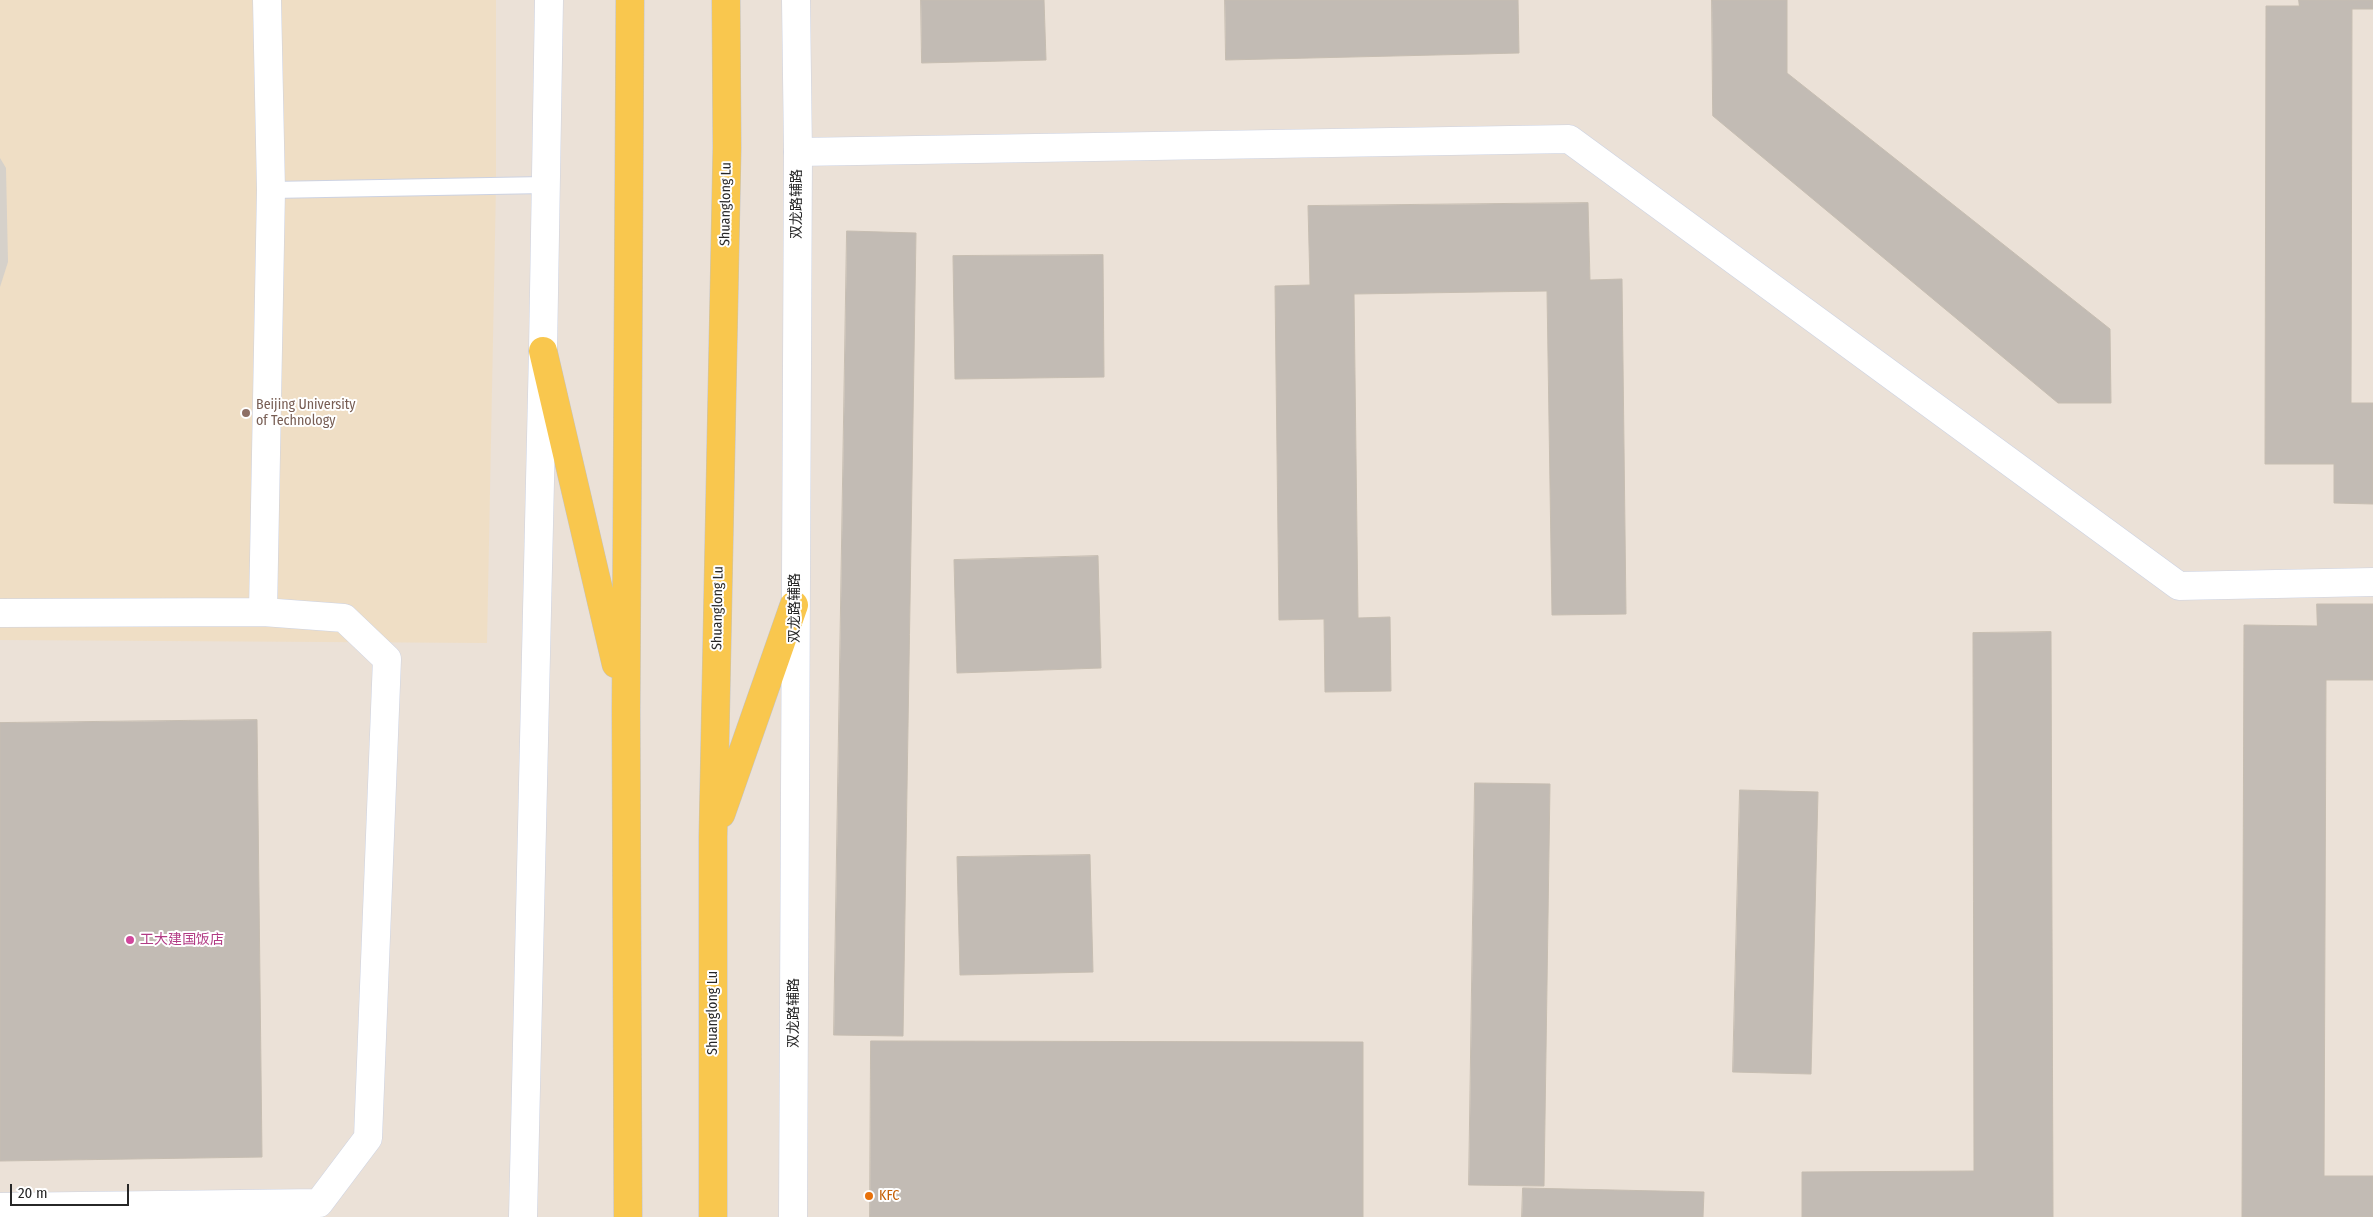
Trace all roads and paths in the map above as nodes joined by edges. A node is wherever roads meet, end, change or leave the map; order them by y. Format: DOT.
graph roads {
  1 [pos="267,0"];
  2 [pos="549,0"];
  3 [pos="630,0"];
  4 [pos="726,0"];
  5 [pos="796,0"];
  6 [pos="798,152"];
  7 [pos="545,185"];
  8 [pos="271,190"];
  9 [pos="544,351"];
  10 [pos="2373,582"];
  11 [pos="794,606"];
  12 [pos="263,612"];
  13 [pos="0,613"];
  14 [pos="626,710"];
  15 [pos="714,837"];
  16 [pos="0,1207"];
  17 [pos="523,1217"];
  18 [pos="628,1217"];
  19 [pos="714,1217"];
  20 [pos="793,1217"];
  1 -- 8 [label="street"];
  2 -- 7 [label="street"];
  3 -- 14 [label="main road"];
  4 -- 15 [label="main road, Shuanglong Lu"];
  5 -- 6 [label="street, 双龙路辅路"];
  6 -- 10 [label="street"];
  6 -- 11 [label="street, 双龙路辅路"];
  7 -- 8 [label="lane"];
  7 -- 9 [label="street"];
  8 -- 12 [label="street"];
  9 -- 14 [label="main road"];
  9 -- 17 [label="street"];
  11 -- 15 [label="main road"];
  11 -- 20 [label="street, 双龙路辅路"];
  12 -- 13 [label="street"];
  12 -- 16 [label="street"];
  14 -- 18 [label="main road"];
  15 -- 19 [label="main road, Shuanglong Lu"];
}
